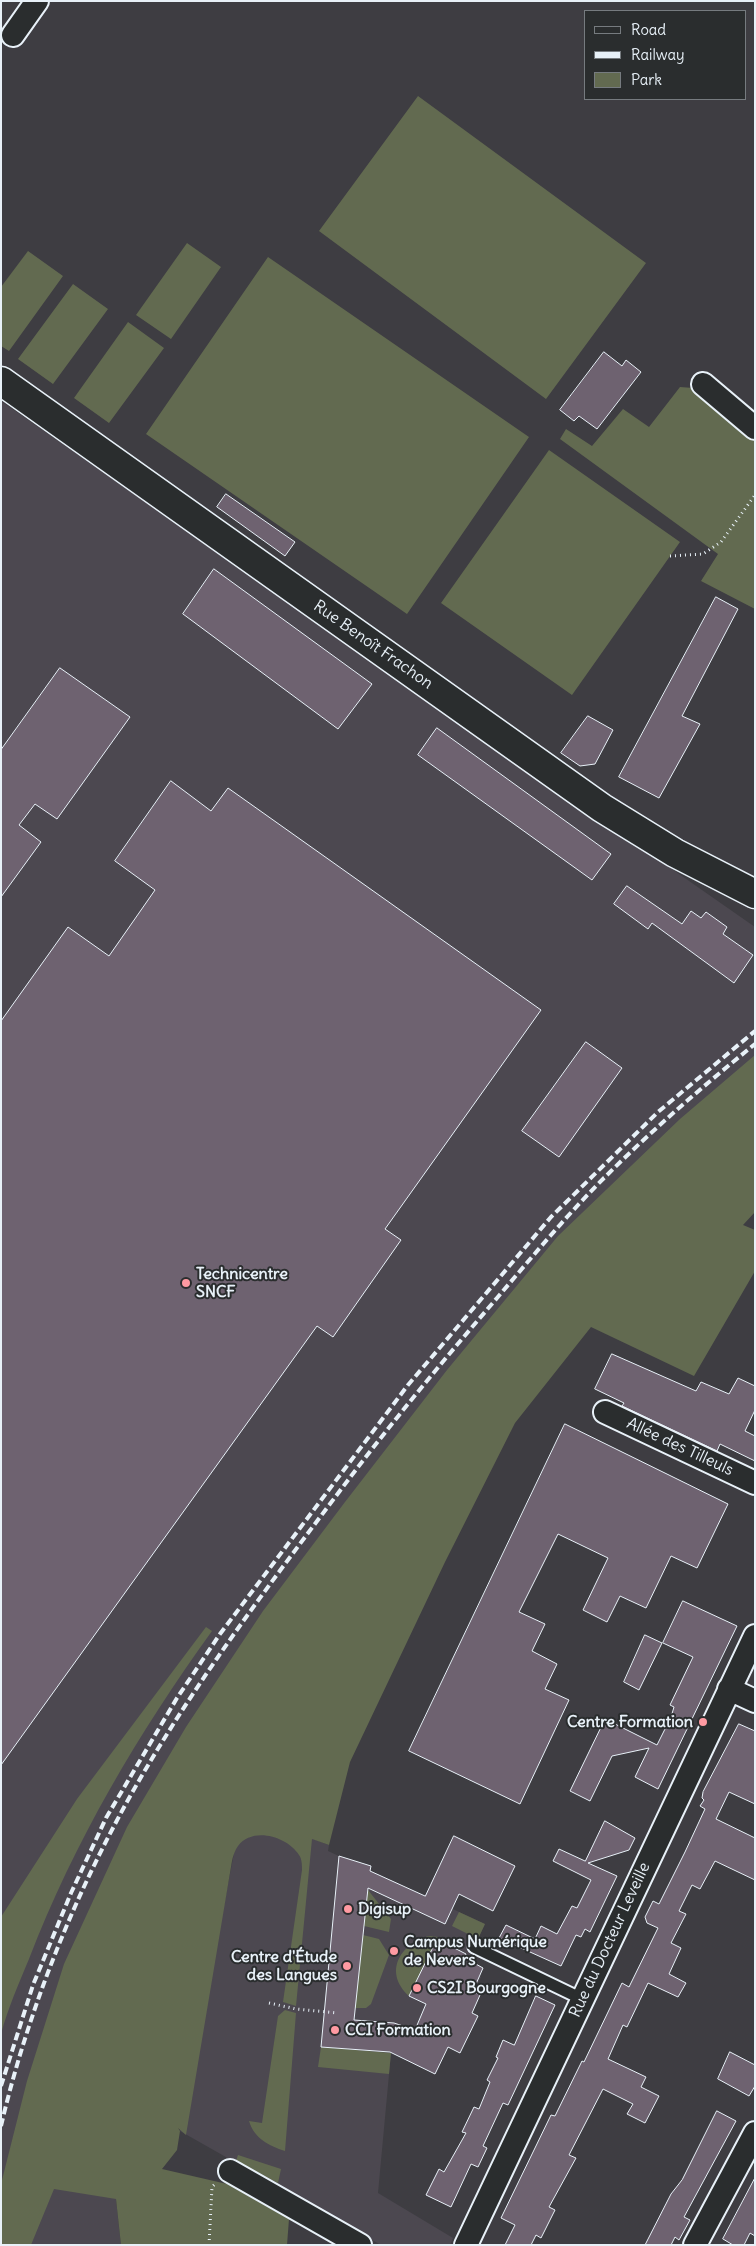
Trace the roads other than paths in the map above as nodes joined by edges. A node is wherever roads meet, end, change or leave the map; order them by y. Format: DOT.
graph roads {
  1 [pos="37,1"];
  2 [pos="13,35"];
  3 [pos="1,381"];
  4 [pos="702,384"];
  5 [pos="755,428"];
  6 [pos="754,892"];
  7 [pos="604,1412"];
  8 [pos="755,1483"];
  9 [pos="755,1636"];
  10 [pos="729,1690"];
  11 [pos="755,1701"];
  12 [pos="474,1946"];
  13 [pos="582,1999"];
  14 [pos="755,2133"];
  15 [pos="230,2171"];
  16 [pos="360,2245"];
  17 [pos="466,2245"];
  18 [pos="695,2245"];
  1 -- 2 [label="street"];
  3 -- 6 [label="main road, Rue Benoît Frachon"];
  4 -- 5 [label="street"];
  7 -- 8 [label="street, Allée des Tilleuls"];
  9 -- 10 [label="street, Rue du Docteur Leveille"];
  10 -- 11 [label="street"];
  10 -- 13 [label="street, Rue du Docteur Leveille"];
  12 -- 13 [label="lane"];
  13 -- 17 [label="street, Rue du Docteur Leveille"];
  14 -- 18 [label="street"];
  15 -- 16 [label="street"];
}
